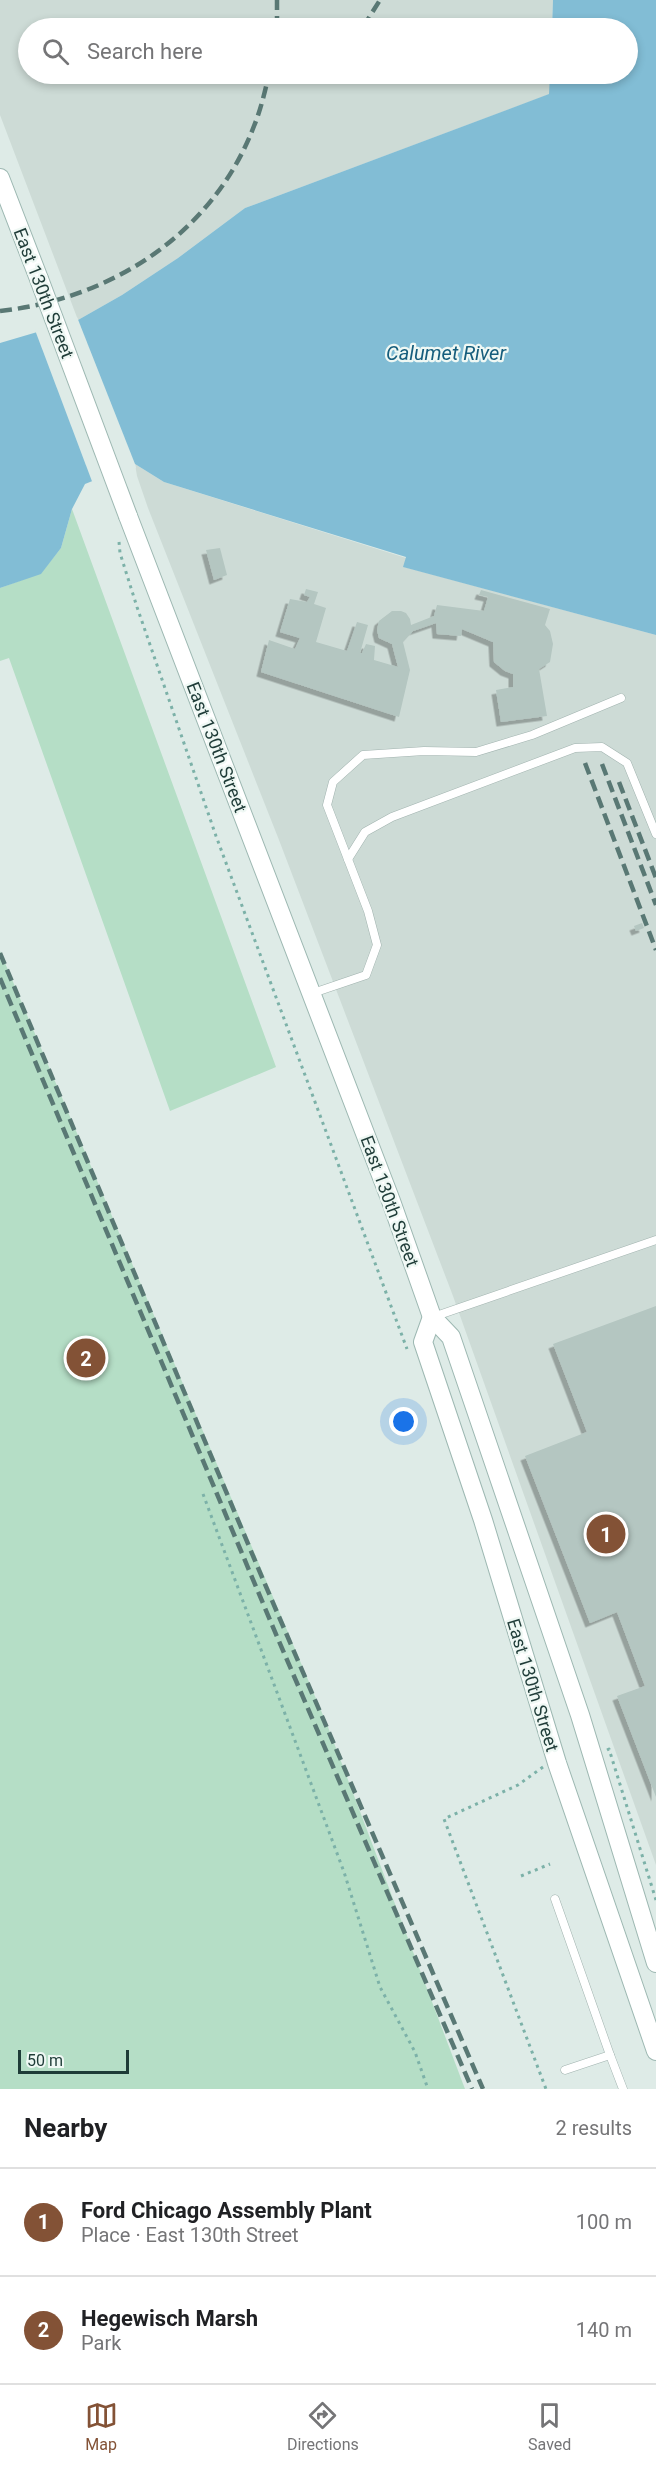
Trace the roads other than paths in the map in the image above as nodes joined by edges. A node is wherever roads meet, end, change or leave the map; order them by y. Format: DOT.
graph roads {
  1 [pos="0,178"];
  2 [pos="621,698"];
  3 [pos="656,834"];
  4 [pos="348,859"];
  5 [pos="311,993"];
  6 [pos="656,1240"];
  7 [pos="432,1317"];
  8 [pos="555,1899"];
  9 [pos="656,1963"];
  10 [pos="656,2051"];
  11 [pos="610,2055"];
  12 [pos="565,2070"];
  13 [pos="622,2089"];
  1 -- 5 [label="main road, East 130th Street, bridge"];
  2 -- 4 [label="lane"];
  3 -- 4 [label="lane"];
  4 -- 5 [label="lane"];
  5 -- 7 [label="main road, East 130th Street"];
  6 -- 7 [label="lane"];
  7 -- 9 [label="main road, East 130th Street"];
  7 -- 10 [label="main road, East 130th Street"];
  8 -- 11 [label="lane"];
  11 -- 12 [label="lane"];
  11 -- 13 [label="lane"];
}
